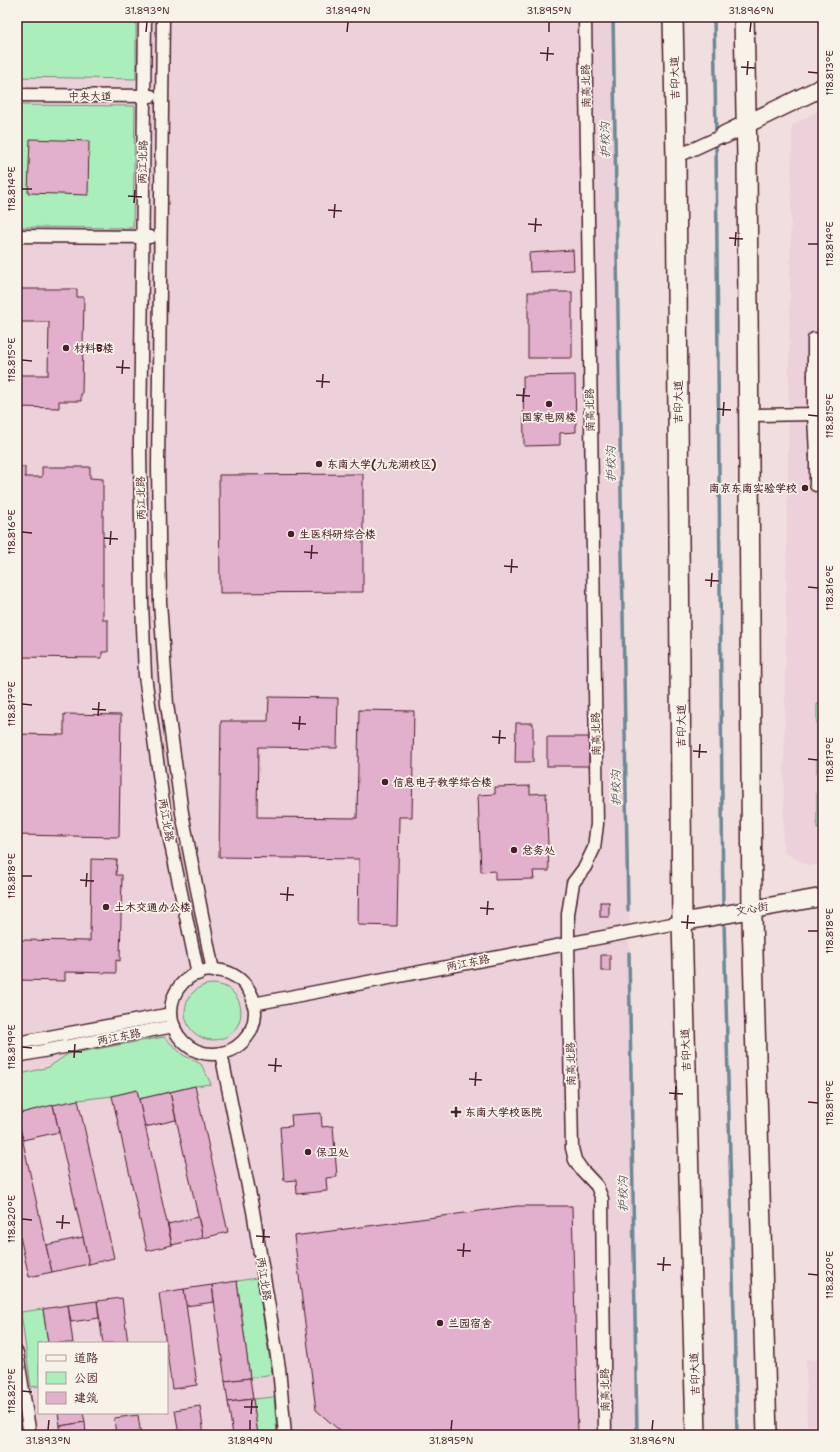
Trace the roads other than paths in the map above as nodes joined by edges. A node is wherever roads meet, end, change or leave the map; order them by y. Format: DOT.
graph roads {
  1 [pos="145,17"];
  2 [pos="163,17"];
  3 [pos="585,17"];
  4 [pos="674,17"];
  5 [pos="744,17"];
  6 [pos="823,87"];
  7 [pos="17,95"];
  8 [pos="144,96"];
  9 [pos="162,96"];
  10 [pos="746,125"];
  11 [pos="724,135"];
  12 [pos="676,157"];
  13 [pos="17,236"];
  14 [pos="143,237"];
  15 [pos="160,237"];
  16 [pos="814,339"];
  17 [pos="818,376"];
  18 [pos="814,414"];
  19 [pos="749,415"];
  20 [pos="819,456"];
  21 [pos="816,485"];
  22 [pos="823,897"];
  23 [pos="752,909"];
  24 [pos="682,922"];
  25 [pos="568,944"];
  26 [pos="213,971"];
  27 [pos="198,974"];
  28 [pos="253,1004"];
  29 [pos="172,1014"];
  30 [pos="174,1026"];
  31 [pos="17,1043"];
  32 [pos="221,1053"];
  33 [pos="17,1056"];
  34 [pos="17,1353"];
  35 [pos="30,1435"];
  36 [pos="285,1435"];
  37 [pos="605,1435"];
  38 [pos="696,1435"];
  39 [pos="767,1435"];
  1 -- 8 [label="street, 两江北路"];
  2 -- 9 [label="street, 两江北路"];
  3 -- 25 [label="street, 南高北路"];
  4 -- 12 [label="main road, 吉印大道"];
  5 -- 10 [label="main road"];
  6 -- 10 [label="street"];
  7 -- 8 [label="street, 中央大道"];
  8 -- 9 [label="street, 中央大道"];
  8 -- 14 [label="street, 两江北路"];
  9 -- 15 [label="street, 两江北路"];
  10 -- 11 [label="street"];
  10 -- 19 [label="main road"];
  11 -- 12 [label="street"];
  12 -- 24 [label="main road, 吉印大道"];
  13 -- 14 [label="street"];
  14 -- 15 [label="street"];
  14 -- 27 [label="street, 两江北路"];
  15 -- 26 [label="street, 两江北路"];
  16 -- 17 [label="street"];
  17 -- 18 [label="street"];
  18 -- 19 [label="street"];
  18 -- 20 [label="street"];
  19 -- 23 [label="main road"];
  20 -- 21 [label="street"];
  22 -- 23 [label="street, 文心街"];
  23 -- 24 [label="street, 文心街"];
  23 -- 39 [label="main road"];
  24 -- 25 [label="street, 两江东路"];
  24 -- 38 [label="main road, 吉印大道"];
  25 -- 28 [label="street, 两江东路"];
  25 -- 37 [label="street, 南高北路"];
  26 -- 27 [label="street"];
  26 -- 28 [label="street"];
  27 -- 29 [label="street"];
  28 -- 32 [label="street"];
  29 -- 30 [label="street"];
  29 -- 31 [label="street, 两江东路"];
  30 -- 32 [label="street"];
  30 -- 33 [label="street, 两江东路"];
  32 -- 36 [label="street, 两江北路"];
  34 -- 35 [label="street"];
}
